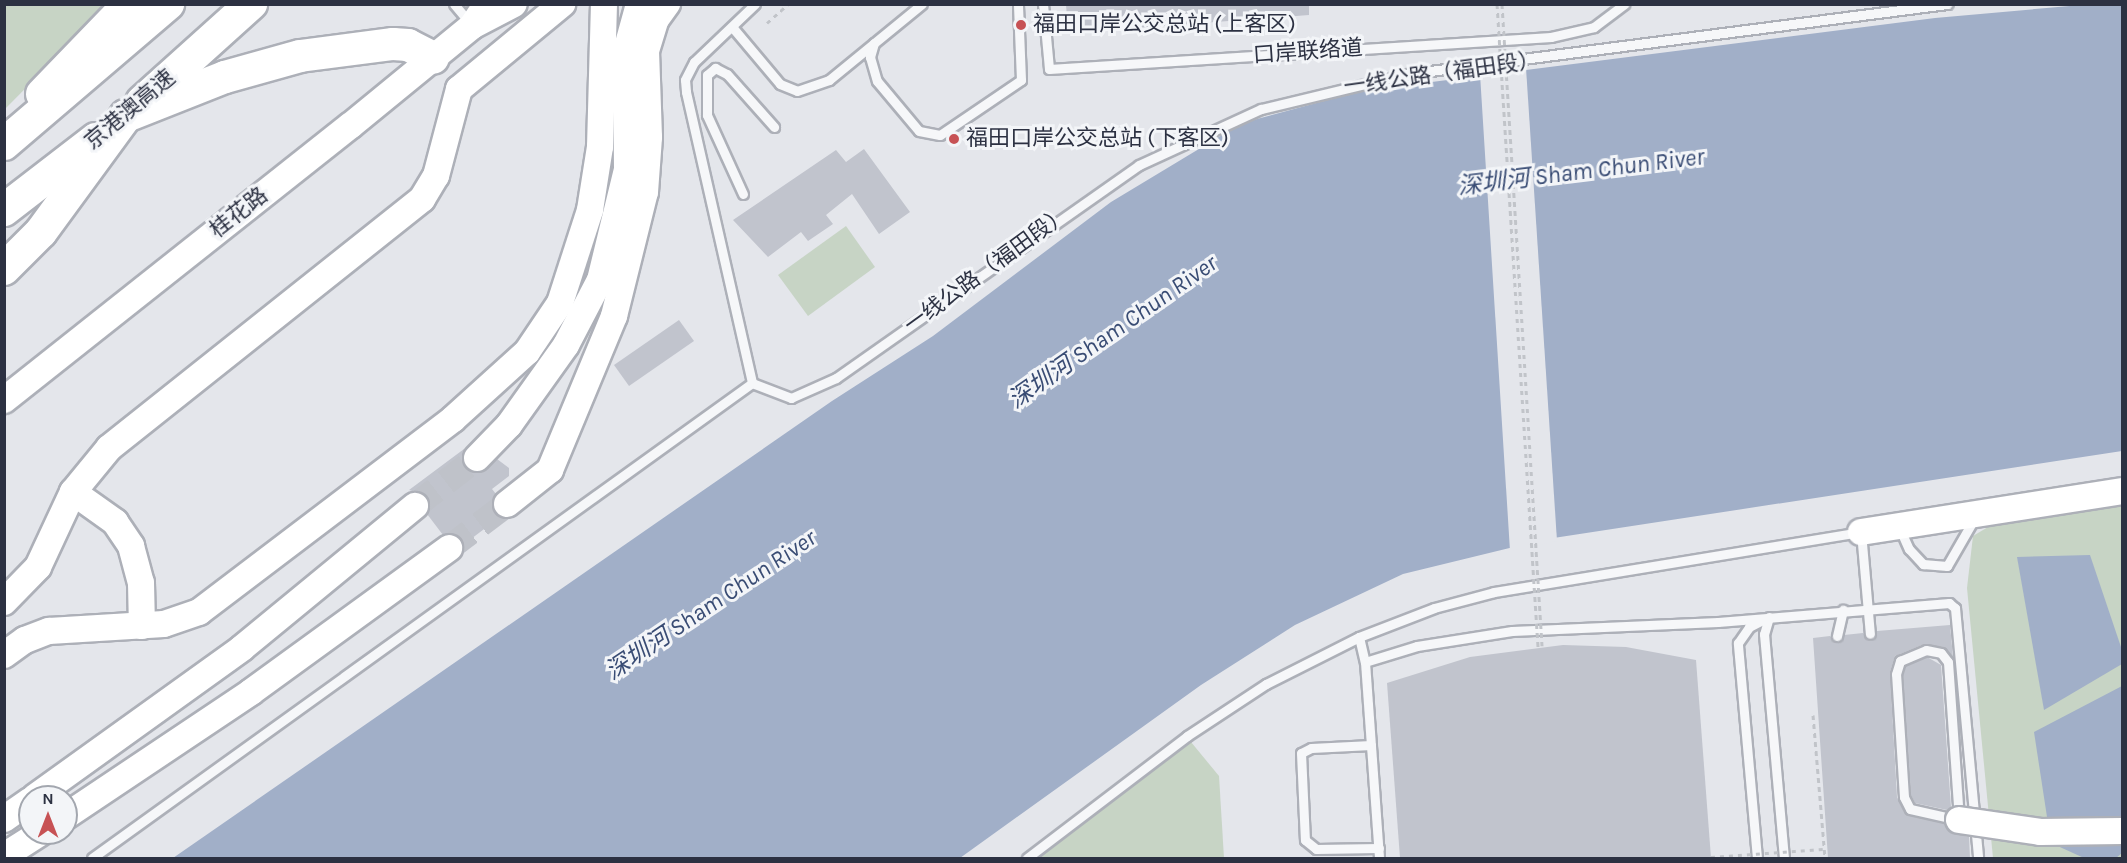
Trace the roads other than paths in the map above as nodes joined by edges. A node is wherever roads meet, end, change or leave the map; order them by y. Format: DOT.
graph roads {
  1 [pos="129,4"];
  2 [pos="168,4"];
  3 [pos="251,4"];
  4 [pos="454,4"];
  5 [pos="487,4"];
  6 [pos="514,4"];
  7 [pos="562,4"];
  8 [pos="604,4"];
  9 [pos="639,4"];
  10 [pos="667,4"];
  11 [pos="755,4"];
  12 [pos="922,4"];
  13 [pos="1018,4"];
  14 [pos="1043,4"];
  15 [pos="1624,4"];
  16 [pos="1947,4"];
  17 [pos="472,26"];
  18 [pos="733,28"];
  19 [pos="874,43"];
  20 [pos="433,58"];
  21 [pos="459,90"];
  22 [pos="126,116"];
  23 [pos="774,127"];
  24 [pos="4,137"];
  25 [pos="4,144"];
  26 [pos="743,194"];
  27 [pos="4,210"];
  28 [pos="4,269"];
  29 [pos="752,383"];
  30 [pos="4,400"];
  31 [pos="477,458"];
  32 [pos="2122,491"];
  33 [pos="73,492"];
  34 [pos="507,504"];
  35 [pos="415,506"];
  36 [pos="1977,514"];
  37 [pos="1899,526"];
  38 [pos="1861,532"];
  39 [pos="448,548"];
  40 [pos="4,602"];
  41 [pos="1868,608"];
  42 [pos="1843,610"];
  43 [pos="1769,617"];
  44 [pos="142,626"];
  45 [pos="1870,634"];
  46 [pos="1837,636"];
  47 [pos="1359,637"];
  48 [pos="4,655"];
  49 [pos="1365,662"];
  50 [pos="1371,745"];
  51 [pos="52,785"];
  52 [pos="78,808"];
  53 [pos="18,809"];
  54 [pos="4,819"];
  55 [pos="1959,820"];
  56 [pos="2122,831"];
  57 [pos="21,845"];
  58 [pos="1379,848"];
  59 [pos="4,856"];
  60 [pos="92,858"];
  61 [pos="1027,858"];
  62 [pos="1379,858"];
  63 [pos="1756,858"];
  64 [pos="1784,858"];
  65 [pos="1977,858"];
  1 -- 24 [label="highway"];
  2 -- 25 [label="highway"];
  3 -- 22 [label="highway, 京港澳高速"];
  4 -- 17 [label="lane"];
  5 -- 17 [label="main road"];
  6 -- 17 [label="main road"];
  7 -- 21 [label="main road"];
  8 -- 44 [label="main road"];
  9 -- 31 [label="main road"];
  10 -- 34 [label="main road"];
  11 -- 18 [label="lane"];
  12 -- 19 [label="lane"];
  13 -- 19 [label="lane"];
  14 -- 15 [label="lane, 口岸联络道"];
  16 -- 29 [label="lane, 一线公路（福田段）"];
  17 -- 20 [label="main road, 桂花路"];
  18 -- 19 [label="lane"];
  18 -- 29 [label="lane"];
  20 -- 21 [label="main road"];
  20 -- 22 [label="highway"];
  20 -- 30 [label="main road, 桂花路"];
  21 -- 33 [label="main road"];
  22 -- 27 [label="highway, 京港澳高速"];
  22 -- 28 [label="highway"];
  23 -- 26 [label="lane"];
  29 -- 60 [label="lane"];
  32 -- 36 [label="main road"];
  33 -- 40 [label="main road"];
  33 -- 44 [label="main road"];
  35 -- 51 [label="main road"];
  36 -- 37 [label="main road"];
  36 -- 37 [label="lane"];
  37 -- 38 [label="main road"];
  38 -- 41 [label="lane"];
  38 -- 47 [label="lane"];
  39 -- 52 [label="main road"];
  41 -- 42 [label="lane"];
  41 -- 45 [label="lane"];
  41 -- 65 [label="lane"];
  42 -- 43 [label="lane"];
  42 -- 46 [label="lane"];
  43 -- 49 [label="lane"];
  43 -- 63 [label="lane"];
  43 -- 64 [label="lane"];
  44 -- 48 [label="main road"];
  47 -- 49 [label="lane"];
  47 -- 61 [label="lane"];
  49 -- 50 [label="lane"];
  50 -- 58 [label="lane"];
  50 -- 58 [label="lane"];
  53 -- 54 [label="main road"];
  55 -- 55 [label="lane"];
  55 -- 56 [label="main road, bridge"];
  57 -- 59 [label="main road"];
  58 -- 62 [label="lane"];
}
